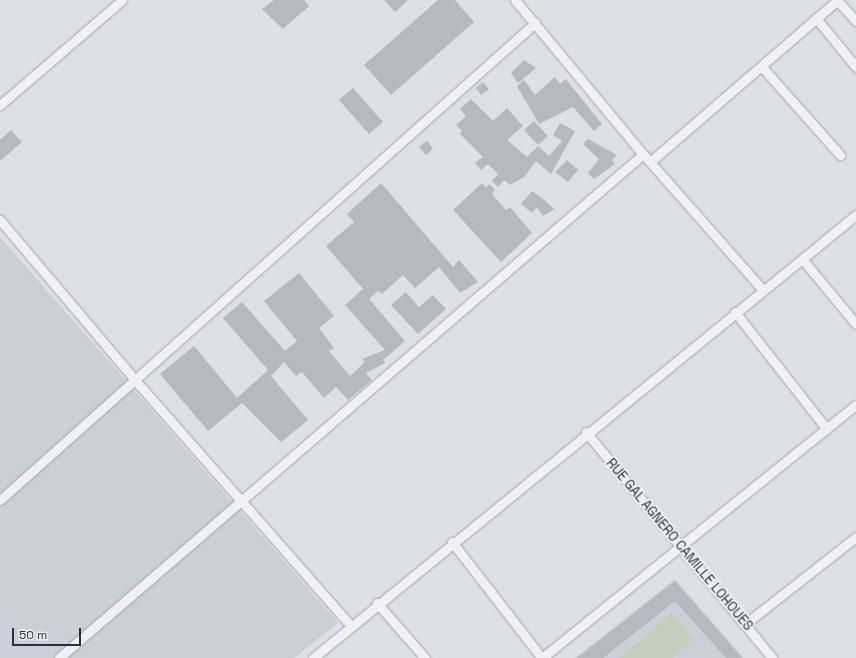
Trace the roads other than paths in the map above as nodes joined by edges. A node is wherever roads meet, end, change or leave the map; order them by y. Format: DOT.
graph roads {
  1 [pos="122,0"];
  2 [pos="516,0"];
  3 [pos="837,0"];
  4 [pos="816,18"];
  5 [pos="856,21"];
  6 [pos="535,23"];
  7 [pos="762,67"];
  8 [pos="856,68"];
  9 [pos="0,105"];
  10 [pos="643,154"];
  11 [pos="840,155"];
  12 [pos="650,162"];
  13 [pos="856,215"];
  14 [pos="0,220"];
  15 [pos="803,260"];
  16 [pos="764,290"];
  17 [pos="735,312"];
  18 [pos="856,324"];
  19 [pos="135,380"];
  20 [pos="856,406"];
  21 [pos="826,428"];
  22 [pos="586,432"];
  23 [pos="0,500"];
  24 [pos="240,501"];
  25 [pos="856,537"];
  26 [pos="452,542"];
  27 [pos="681,546"];
  28 [pos="377,603"];
  29 [pos="350,624"];
  30 [pos="745,624"];
  31 [pos="553,655"];
  32 [pos="59,658"];
  33 [pos="313,658"];
  34 [pos="425,658"];
  35 [pos="542,658"];
  36 [pos="772,658"];
  1 -- 9 [label="street"];
  2 -- 6 [label="street"];
  3 -- 4 [label="street"];
  3 -- 5 [label="street"];
  4 -- 7 [label="street"];
  4 -- 8 [label="street"];
  6 -- 10 [label="street"];
  6 -- 19 [label="street"];
  7 -- 11 [label="street"];
  7 -- 12 [label="street"];
  10 -- 12 [label="street"];
  10 -- 24 [label="street"];
  12 -- 16 [label="street"];
  13 -- 15 [label="street"];
  14 -- 19 [label="street"];
  15 -- 16 [label="street"];
  15 -- 18 [label="street"];
  16 -- 17 [label="street"];
  17 -- 21 [label="street"];
  17 -- 22 [label="street"];
  19 -- 23 [label="street"];
  19 -- 24 [label="street"];
  20 -- 21 [label="street"];
  21 -- 27 [label="street"];
  22 -- 26 [label="street"];
  22 -- 27 [label="street, RUE GAL AGNERO CAMILLE LOHOUES"];
  24 -- 29 [label="street"];
  24 -- 32 [label="street"];
  25 -- 30 [label="street"];
  26 -- 28 [label="street"];
  26 -- 35 [label="street"];
  27 -- 30 [label="street, RUE GAL AGNERO CAMILLE LOHOUES"];
  27 -- 31 [label="street"];
  28 -- 29 [label="street"];
  28 -- 34 [label="street"];
  29 -- 33 [label="street"];
  30 -- 36 [label="street, RUE GAL AGNERO CAMILLE LOHOUES"];
  31 -- 35 [label="street"];
}
